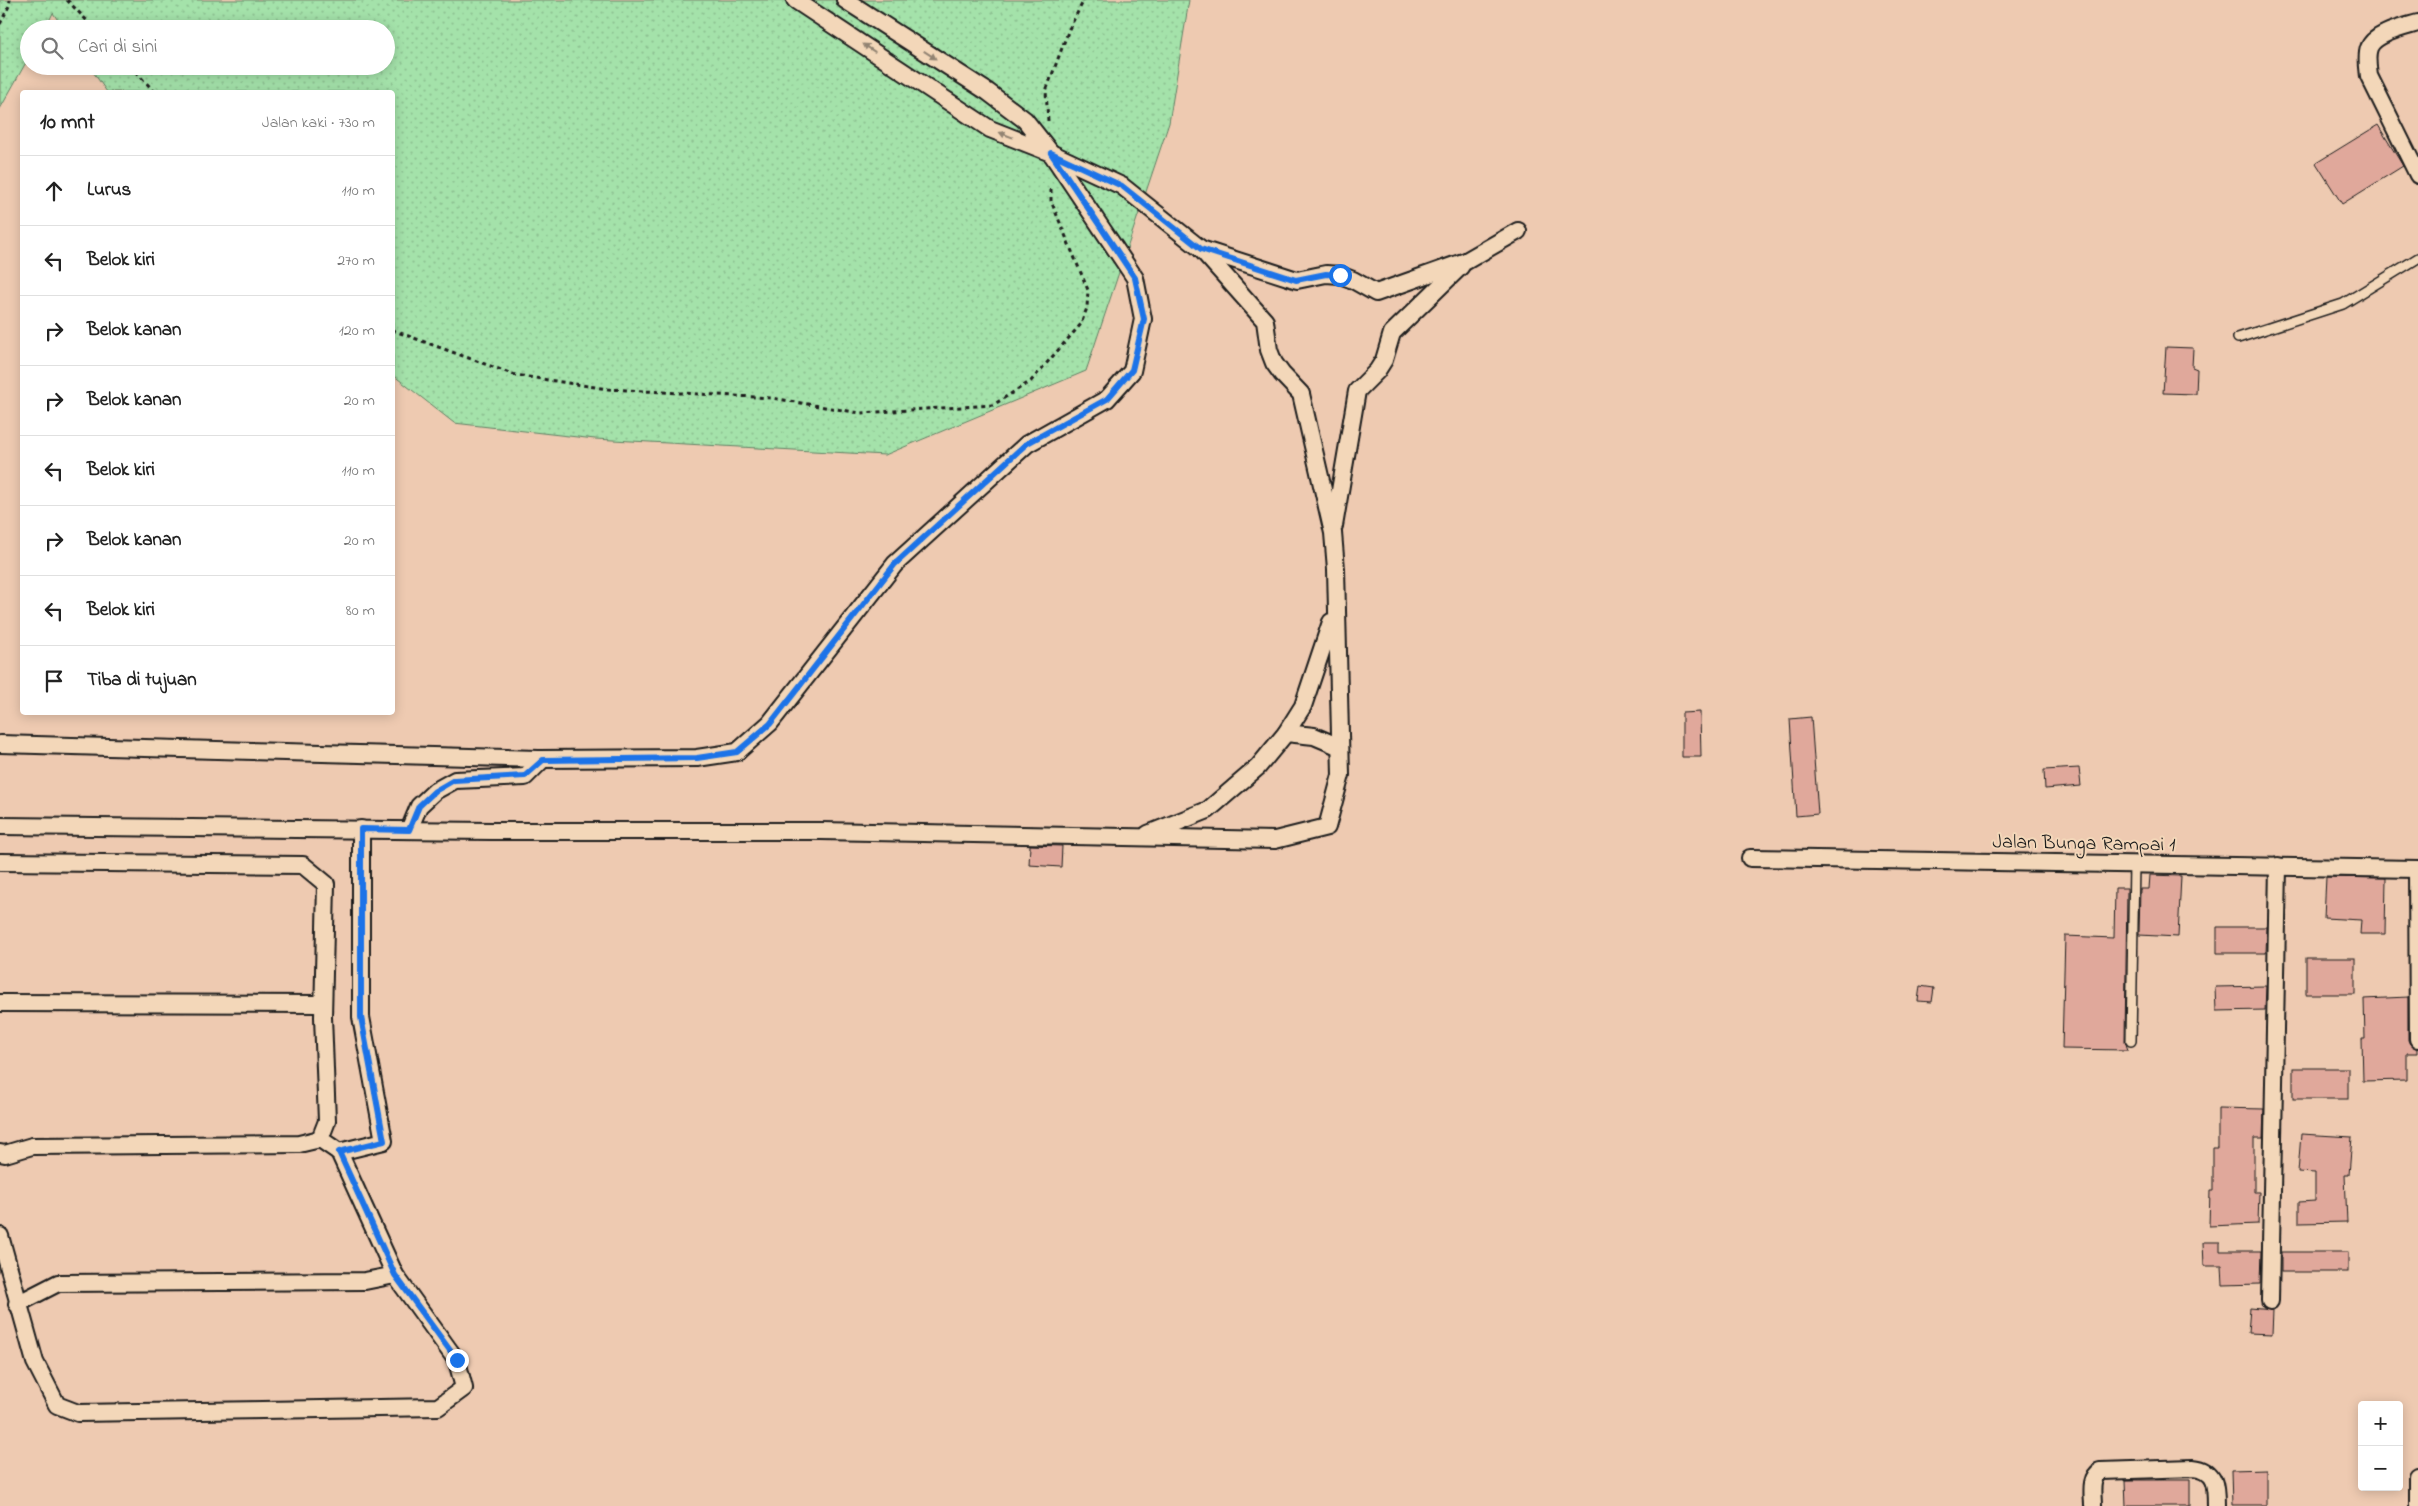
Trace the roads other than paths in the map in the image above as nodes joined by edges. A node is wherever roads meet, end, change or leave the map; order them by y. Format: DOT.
graph roads {
  1 [pos="795,0"];
  2 [pos="845,0"];
  3 [pos="2418,23"];
  4 [pos="1051,153"];
  5 [pos="2418,176"];
  6 [pos="1518,231"];
  7 [pos="1201,249"];
  8 [pos="2418,258"];
  9 [pos="1466,261"];
  10 [pos="2238,338"];
  11 [pos="1333,533"];
  12 [pos="1336,606"];
  13 [pos="1286,733"];
  14 [pos="0,744"];
  15 [pos="1340,747"];
  16 [pos="543,760"];
  17 [pos="0,826"];
  18 [pos="361,829"];
  19 [pos="409,830"];
  20 [pos="1141,837"];
  21 [pos="1750,858"];
  22 [pos="0,862"];
  23 [pos="2134,864"];
  24 [pos="2278,866"];
  25 [pos="2417,869"];
  26 [pos="0,1003"];
  27 [pos="323,1004"];
  28 [pos="2418,1039"];
  29 [pos="2131,1041"];
  30 [pos="320,1139"];
  31 [pos="339,1152"];
  32 [pos="0,1153"];
  33 [pos="0,1236"];
  34 [pos="395,1275"];
  35 [pos="2270,1301"];
  36 [pos="17,1304"];
  37 [pos="2418,1476"];
  38 [pos="2093,1506"];
  39 [pos="2216,1506"];
  40 [pos="2418,1506"];
  4 -- 1 [label="street, one-way"];
  2 -- 4 [label="street, one-way"];
  3 -- 5 [label="street"];
  4 -- 7 [label="street"];
  4 -- 16 [label="street"];
  6 -- 9 [label="street"];
  7 -- 9 [label="street"];
  7 -- 11 [label="street"];
  8 -- 10 [label="lane"];
  9 -- 11 [label="street"];
  11 -- 12 [label="street"];
  12 -- 13 [label="street"];
  12 -- 15 [label="street"];
  13 -- 15 [label="street"];
  13 -- 20 [label="street"];
  14 -- 16 [label="street"];
  15 -- 20 [label="street"];
  16 -- 19 [label="street"];
  17 -- 18 [label="street"];
  18 -- 19 [label="street"];
  18 -- 31 [label="street"];
  19 -- 20 [label="street"];
  21 -- 23 [label="street, Jalan Bunga Rampai 1"];
  22 -- 27 [label="street"];
  23 -- 24 [label="street, Jalan Bunga Rampai 1"];
  23 -- 29 [label="lane"];
  24 -- 25 [label="street, Jalan Bunga Rampai 1"];
  24 -- 35 [label="street"];
  25 -- 28 [label="street"];
  26 -- 27 [label="street"];
  27 -- 30 [label="street"];
  30 -- 31 [label="street"];
  30 -- 32 [label="street"];
  31 -- 34 [label="street"];
  33 -- 36 [label="street"];
  34 -- 36 [label="street"];
  34 -- 36 [label="street"];
  37 -- 40 [label="street"];
  38 -- 39 [label="street"];
}
